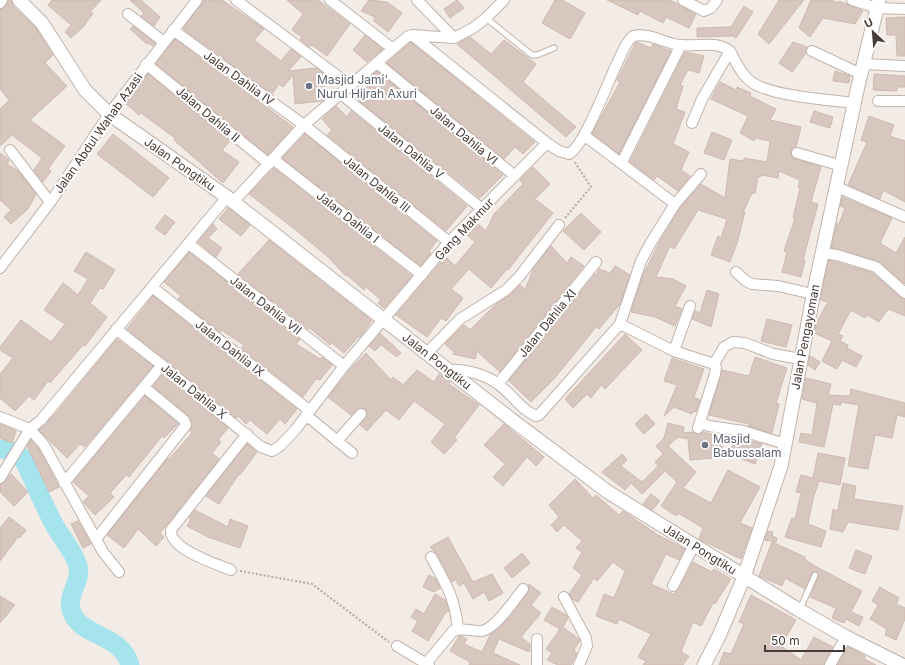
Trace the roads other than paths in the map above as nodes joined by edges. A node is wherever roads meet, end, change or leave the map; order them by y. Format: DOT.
graph roads {
  1 [pos="2,0"];
  2 [pos="19,0"];
  3 [pos="197,0"];
  4 [pos="236,0"];
  5 [pos="330,0"];
  6 [pos="417,0"];
  7 [pos="503,0"];
  8 [pos="683,0"];
  9 [pos="717,0"];
  10 [pos="852,0"];
  11 [pos="0,3"];
  12 [pos="878,4"];
  13 [pos="905,9"];
  14 [pos="128,14"];
  15 [pos="486,18"];
  16 [pos="174,30"];
  17 [pos="412,35"];
  18 [pos="454,38"];
  19 [pos="164,42"];
  20 [pos="681,45"];
  21 [pos="554,48"];
  22 [pos="393,49"];
  23 [pos="730,51"];
  24 [pos="812,51"];
  25 [pos="377,63"];
  26 [pos="146,64"];
  27 [pos="905,66"];
  28 [pos="859,85"];
  29 [pos="351,86"];
  30 [pos="340,94"];
  31 [pos="878,101"];
  32 [pos="905,101"];
  33 [pos="109,114"];
  34 [pos="692,122"];
  35 [pos="304,125"];
  36 [pos="585,136"];
  37 [pos="547,143"];
  38 [pos="10,150"];
  39 [pos="797,153"];
  40 [pos="271,162"];
  41 [pos="622,162"];
  42 [pos="842,166"];
  43 [pos="701,174"];
  44 [pos="514,176"];
  45 [pos="837,187"];
  46 [pos="230,200"];
  47 [pos="50,202"];
  48 [pos="675,204"];
  49 [pos="482,209"];
  50 [pos="905,217"];
  51 [pos="559,226"];
  52 [pos="449,242"];
  53 [pos="189,244"];
  54 [pos="822,253"];
  55 [pos="596,262"];
  56 [pos="2,263"];
  57 [pos="736,272"];
  58 [pos="422,275"];
  59 [pos="152,287"];
  60 [pos="905,293"];
  61 [pos="813,294"];
  62 [pos="690,306"];
  63 [pos="384,319"];
  64 [pos="620,324"];
  65 [pos="116,329"];
  66 [pos="674,351"];
  67 [pos="427,353"];
  68 [pos="801,359"];
  69 [pos="714,364"];
  70 [pos="162,365"];
  71 [pos="344,366"];
  72 [pos="449,370"];
  73 [pos="498,384"];
  74 [pos="144,387"];
  75 [pos="307,412"];
  76 [pos="361,414"];
  77 [pos="0,417"];
  78 [pos="30,429"];
  79 [pos="247,434"];
  80 [pos="337,441"];
  81 [pos="785,444"];
  82 [pos="272,451"];
  83 [pos="352,453"];
  84 [pos="0,478"];
  85 [pos="64,484"];
  86 [pos="96,539"];
  87 [pos="694,545"];
  88 [pos="431,557"];
  89 [pos="231,570"];
  90 [pos="120,572"];
  91 [pos="815,575"];
  92 [pos="744,577"];
  93 [pos="673,586"];
  94 [pos="523,589"];
  95 [pos="564,597"];
  96 [pos="799,610"];
  97 [pos="458,629"];
  98 [pos="846,637"];
  99 [pos="537,639"];
  100 [pos="397,646"];
  101 [pos="428,664"];
  102 [pos="538,665"];
  103 [pos="579,665"];
  104 [pos="704,665"];
  105 [pos="830,665"];
  106 [pos="902,665"];
  1 -- 11 [label="street"];
  2 -- 33 [label="street, Jalan Pongtiku"];
  3 -- 16 [label="street, Jalan Abdul Wahab Azasi"];
  4 -- 29 [label="street"];
  5 -- 22 [label="street"];
  6 -- 18 [label="street"];
  7 -- 15 [label="street"];
  8 -- 9 [label="street"];
  10 -- 12 [label="street"];
  12 -- 13 [label="street"];
  12 -- 28 [label="street, Jalan Pengayoman"];
  14 -- 19 [label="street"];
  15 -- 18 [label="street"];
  15 -- 21 [label="lane"];
  16 -- 19 [label="street, Jalan Abdul Wahab Azasi"];
  16 -- 35 [label="street, Jalan Dahlia IV"];
  17 -- 18 [label="street"];
  17 -- 22 [label="street"];
  17 -- 37 [label="street"];
  19 -- 26 [label="street, Jalan Abdul Wahab Azasi"];
  20 -- 23 [label="street"];
  20 -- 36 [label="street"];
  20 -- 41 [label="street"];
  22 -- 25 [label="street"];
  23 -- 28 [label="street"];
  23 -- 34 [label="street"];
  24 -- 28 [label="street"];
  25 -- 29 [label="street"];
  25 -- 44 [label="street, Jalan Dahlia VI"];
  26 -- 33 [label="street, Jalan Abdul Wahab Azasi"];
  26 -- 40 [label="street, Jalan Dahlia II"];
  27 -- 28 [label="street"];
  28 -- 42 [label="street, Jalan Pengayoman"];
  29 -- 30 [label="street"];
  30 -- 35 [label="street"];
  30 -- 49 [label="street, Jalan Dahlia V"];
  31 -- 32 [label="street"];
  33 -- 46 [label="street, Jalan Pongtiku"];
  33 -- 47 [label="street, Jalan Abdul Wahab Azasi"];
  35 -- 40 [label="street"];
  35 -- 52 [label="street, Jalan Dahlia III"];
  36 -- 37 [label="street"];
  36 -- 41 [label="street"];
  37 -- 44 [label="street, Gang Makmur"];
  38 -- 47 [label="street"];
  39 -- 42 [label="street"];
  40 -- 46 [label="street"];
  40 -- 58 [label="street, Jalan Dahlia I"];
  41 -- 48 [label="street"];
  42 -- 45 [label="street, Jalan Pengayoman"];
  43 -- 48 [label="street"];
  44 -- 49 [label="street, Gang Makmur"];
  45 -- 50 [label="street"];
  45 -- 54 [label="street, Jalan Pengayoman"];
  46 -- 53 [label="street"];
  46 -- 63 [label="street, Jalan Pongtiku"];
  47 -- 56 [label="street, Jalan Abdul Wahab Azasi"];
  48 -- 64 [label="street"];
  49 -- 52 [label="street, Gang Makmur"];
  51 -- 67 [label="street"];
  52 -- 58 [label="street, Gang Makmur"];
  53 -- 59 [label="street"];
  53 -- 71 [label="street, Jalan Dahlia VII"];
  54 -- 60 [label="street"];
  54 -- 61 [label="street, Jalan Pengayoman"];
  55 -- 73 [label="street, Jalan Dahlia XI"];
  57 -- 61 [label="street"];
  58 -- 63 [label="street, Gang Makmur"];
  59 -- 65 [label="street"];
  59 -- 75 [label="street, Jalan Dahlia IX"];
  61 -- 68 [label="street, Jalan Pengayoman"];
  62 -- 66 [label="street"];
  63 -- 67 [label="street, Jalan Pongtiku"];
  63 -- 71 [label="street, Gang Makmur"];
  64 -- 66 [label="street"];
  64 -- 73 [label="street"];
  65 -- 70 [label="street, Jalan Dahlia X"];
  65 -- 78 [label="street"];
  66 -- 69 [label="street"];
  67 -- 72 [label="street, Jalan Pongtiku"];
  68 -- 69 [label="street"];
  68 -- 81 [label="street, Jalan Pengayoman"];
  69 -- 81 [label="street"];
  70 -- 74 [label="street"];
  70 -- 79 [label="street, Jalan Dahlia X"];
  71 -- 75 [label="street, Gang Makmur"];
  72 -- 73 [label="street"];
  72 -- 87 [label="street, Jalan Pongtiku"];
  74 -- 85 [label="street"];
  74 -- 86 [label="street"];
  75 -- 80 [label="street, Jalan Dahlia IX"];
  75 -- 82 [label="street, Gang Makmur"];
  76 -- 80 [label="street"];
  77 -- 78 [label="street"];
  78 -- 84 [label="street"];
  78 -- 85 [label="street"];
  79 -- 82 [label="street, Jalan Dahlia X"];
  79 -- 89 [label="street"];
  80 -- 83 [label="street, Jalan Dahlia IX"];
  81 -- 92 [label="street, Jalan Pengayoman"];
  85 -- 86 [label="street"];
  86 -- 90 [label="street"];
  87 -- 92 [label="street, Jalan Pongtiku"];
  87 -- 93 [label="street"];
  88 -- 97 [label="street"];
  91 -- 96 [label="lane"];
  92 -- 96 [label="street, Jalan Pongtiku"];
  92 -- 104 [label="street, Jalan Pengayoman"];
  94 -- 97 [label="street"];
  95 -- 103 [label="street"];
  96 -- 98 [label="street, Jalan Pongtiku"];
  97 -- 101 [label="street"];
  98 -- 105 [label="street"];
  98 -- 106 [label="street, Jalan Pongtiku"];
  99 -- 102 [label="street"];
  100 -- 101 [label="street"];
}
